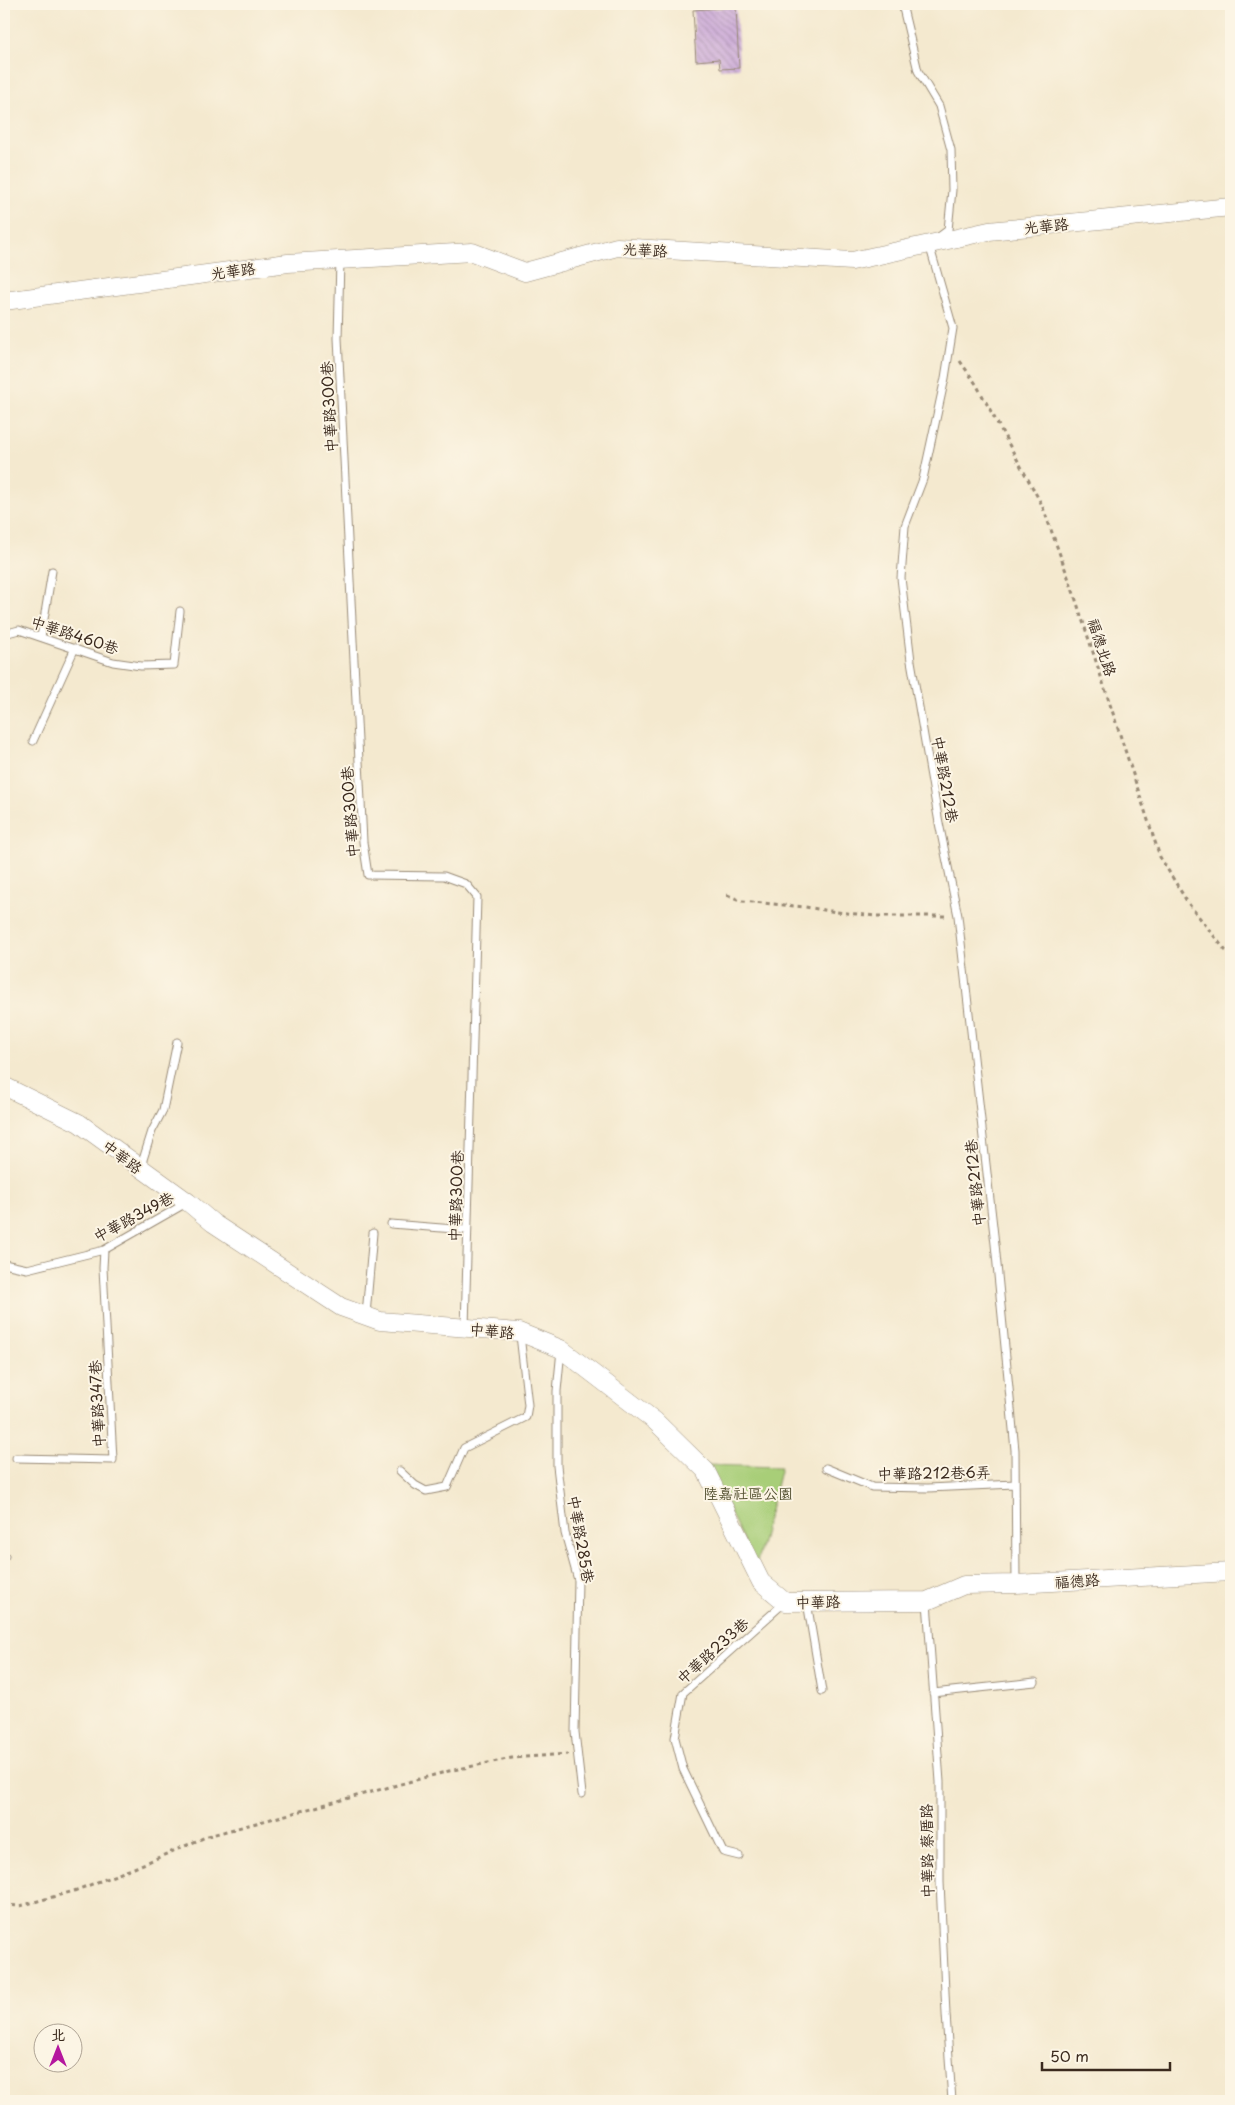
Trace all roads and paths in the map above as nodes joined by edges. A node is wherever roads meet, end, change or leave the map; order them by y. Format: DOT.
graph roads {
  1 [pos="902,4"];
  2 [pos="1231,207"];
  3 [pos="929,244"];
  4 [pos="340,260"];
  5 [pos="4,301"];
  6 [pos="950,346"];
  7 [pos="52,571"];
  8 [pos="180,611"];
  9 [pos="4,634"];
  10 [pos="41,637"];
  11 [pos="75,648"];
  12 [pos="32,741"];
  13 [pos="727,895"];
  14 [pos="958,916"];
  15 [pos="1231,954"];
  16 [pos="177,1042"];
  17 [pos="4,1086"];
  18 [pos="140,1169"];
  19 [pos="188,1202"];
  20 [pos="391,1224"];
  21 [pos="467,1230"];
  22 [pos="373,1233"];
  23 [pos="104,1250"];
  24 [pos="4,1264"];
  25 [pos="366,1316"];
  26 [pos="465,1328"];
  27 [pos="519,1332"];
  28 [pos="561,1349"];
  29 [pos="16,1458"];
  30 [pos="826,1468"];
  31 [pos="400,1471"];
  32 [pos="1015,1484"];
  33 [pos="1231,1572"];
  34 [pos="1016,1584"];
  35 [pos="806,1601"];
  36 [pos="927,1601"];
  37 [pos="785,1602"];
  38 [pos="1035,1682"];
  39 [pos="822,1691"];
  40 [pos="933,1693"];
  41 [pos="577,1753"];
  42 [pos="582,1794"];
  43 [pos="739,1856"];
  44 [pos="4,1905"];
  45 [pos="952,2101"];
  1 -- 3 [label="lane"];
  2 -- 3 [label="street, 光華路"];
  3 -- 4 [label="street, 光華路"];
  3 -- 6 [label="lane, 中華路212巷"];
  4 -- 5 [label="street, 光華路"];
  4 -- 21 [label="lane, 中華路300巷"];
  6 -- 14 [label="lane, 中華路212巷"];
  6 -- 15 [label="path, 福德北路"];
  7 -- 10 [label="lane"];
  8 -- 11 [label="lane, 中華路460巷"];
  9 -- 10 [label="lane, 中華路460巷"];
  10 -- 11 [label="lane, 中華路460巷"];
  11 -- 12 [label="lane"];
  13 -- 14 [label="path"];
  14 -- 32 [label="lane, 中華路212巷"];
  16 -- 18 [label="lane"];
  17 -- 18 [label="street, 中華路"];
  18 -- 19 [label="street, 中華路"];
  19 -- 23 [label="lane, 中華路349巷"];
  19 -- 25 [label="street, 中華路"];
  20 -- 21 [label="lane"];
  21 -- 26 [label="lane, 中華路300巷"];
  22 -- 25 [label="lane"];
  23 -- 24 [label="lane, 中華路349巷"];
  23 -- 29 [label="lane, 中華路347巷"];
  25 -- 26 [label="street, 中華路"];
  26 -- 27 [label="street, 中華路"];
  27 -- 28 [label="street, 中華路"];
  27 -- 31 [label="lane"];
  28 -- 37 [label="street, 中華路"];
  28 -- 41 [label="lane, 中華路285巷"];
  30 -- 32 [label="lane, 中華路212巷6弄"];
  32 -- 34 [label="lane, 中華路212巷"];
  33 -- 34 [label="street, 福德路"];
  34 -- 36 [label="street, 福德路"];
  35 -- 36 [label="street, 中華路"];
  35 -- 37 [label="street, 中華路"];
  35 -- 39 [label="lane"];
  36 -- 40 [label="lane, 中華路 蔡厝路"];
  37 -- 43 [label="lane, 中華路233巷"];
  38 -- 40 [label="lane"];
  40 -- 45 [label="lane, 中華路 蔡厝路"];
  41 -- 42 [label="lane, 中華路285巷"];
  41 -- 44 [label="path"];
}
